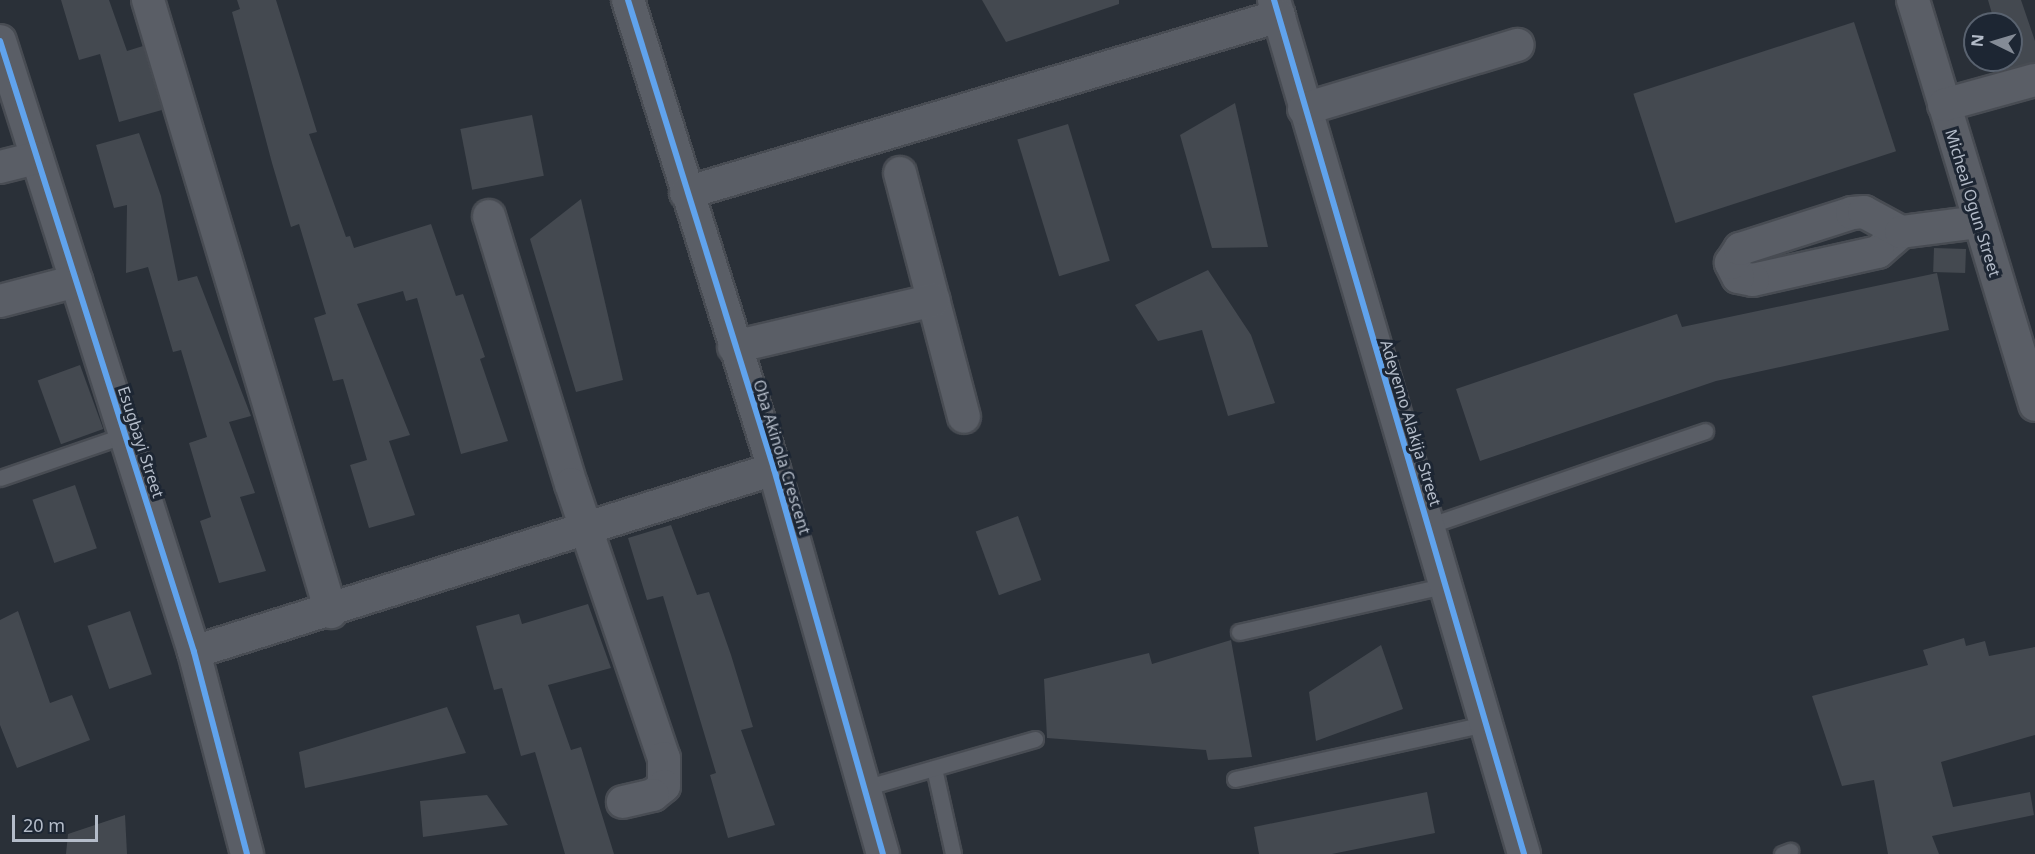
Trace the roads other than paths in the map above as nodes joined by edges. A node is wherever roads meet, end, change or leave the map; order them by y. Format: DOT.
graph roads {
  1 [pos="148,0"];
  2 [pos="628,0"];
  3 [pos="1912,0"];
  4 [pos="1276,8"];
  5 [pos="0,41"];
  6 [pos="1518,45"];
  7 [pos="2035,80"];
  8 [pos="1944,105"];
  9 [pos="1304,110"];
  10 [pos="37,158"];
  11 [pos="0,167"];
  12 [pos="900,173"];
  13 [pos="686,193"];
  14 [pos="489,216"];
  15 [pos="1979,222"];
  16 [pos="1901,232"];
  17 [pos="76,281"];
  18 [pos="934,300"];
  19 [pos="0,301"];
  20 [pos="734,347"];
  21 [pos="2035,405"];
  22 [pos="964,417"];
  23 [pos="1705,431"];
  24 [pos="125,435"];
  25 [pos="774,469"];
  26 [pos="0,478"];
  27 [pos="1428,526"];
  28 [pos="587,528"];
  29 [pos="1443,586"];
  30 [pos="331,612"];
  31 [pos="1239,632"];
  32 [pos="194,652"];
  33 [pos="1486,724"];
  34 [pos="1035,739"];
  35 [pos="934,768"];
  36 [pos="1235,779"];
  37 [pos="864,788"];
  38 [pos="623,802"];
  39 [pos="247,854"];
  40 [pos="883,854"];
  41 [pos="954,854"];
  42 [pos="1524,854"];
  1 -- 30 [label="street"];
  2 -- 13 [label="street, Oba Akinola Crescent"];
  3 -- 8 [label="street, Micheal Ogun Street"];
  4 -- 9 [label="street, Adeyemo Alakija Street"];
  4 -- 13 [label="street"];
  5 -- 10 [label="street, Esugbayi Street"];
  6 -- 9 [label="street"];
  7 -- 8 [label="street"];
  8 -- 15 [label="street, Micheal Ogun Street"];
  9 -- 27 [label="street, Adeyemo Alakija Street"];
  10 -- 11 [label="street"];
  10 -- 17 [label="street, Esugbayi Street"];
  12 -- 18 [label="street"];
  13 -- 20 [label="street, Oba Akinola Crescent"];
  14 -- 28 [label="street"];
  15 -- 16 [label="street"];
  15 -- 21 [label="street, Micheal Ogun Street"];
  17 -- 19 [label="street"];
  17 -- 24 [label="street, Esugbayi Street"];
  18 -- 20 [label="street"];
  18 -- 22 [label="street"];
  20 -- 25 [label="street, Oba Akinola Crescent"];
  23 -- 27 [label="lane"];
  24 -- 26 [label="lane"];
  24 -- 32 [label="street, Esugbayi Street"];
  25 -- 28 [label="street"];
  25 -- 37 [label="street, Oba Akinola Crescent"];
  27 -- 29 [label="street, Adeyemo Alakija Street"];
  28 -- 30 [label="street"];
  28 -- 38 [label="street"];
  29 -- 31 [label="lane"];
  29 -- 33 [label="street, Adeyemo Alakija Street"];
  30 -- 32 [label="street"];
  32 -- 39 [label="street, Esugbayi Street"];
  33 -- 36 [label="lane"];
  33 -- 42 [label="street, Adeyemo Alakija Street"];
  34 -- 35 [label="lane"];
  35 -- 37 [label="lane"];
  35 -- 41 [label="lane"];
  37 -- 40 [label="street, Oba Akinola Crescent"];
}
